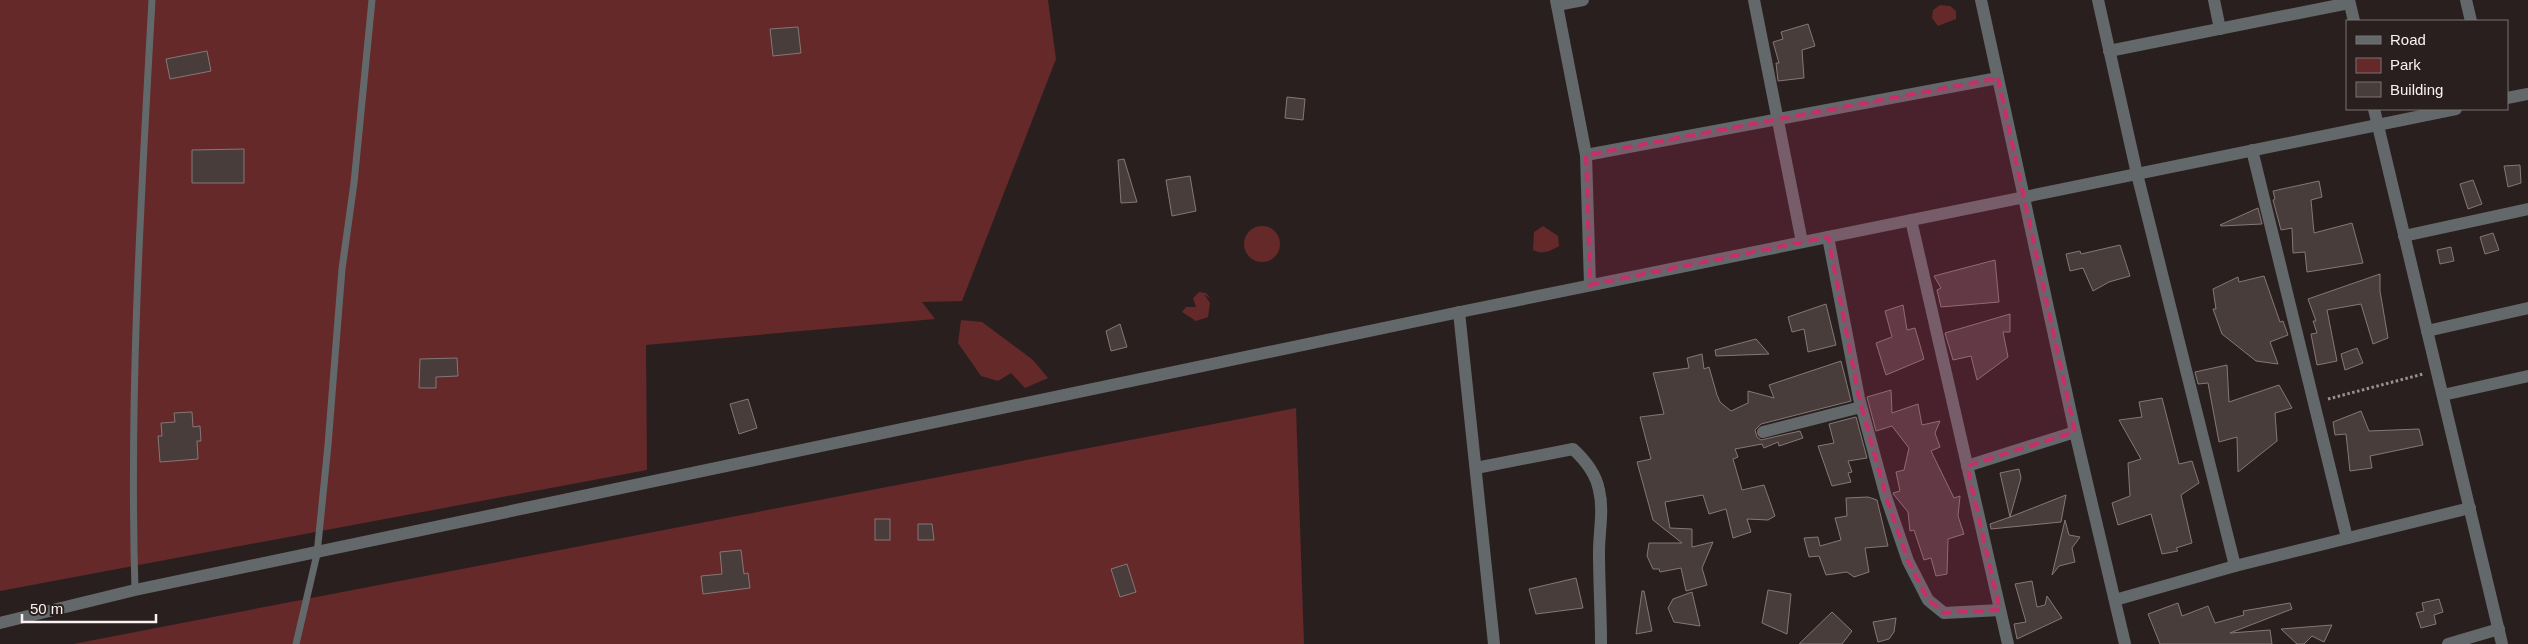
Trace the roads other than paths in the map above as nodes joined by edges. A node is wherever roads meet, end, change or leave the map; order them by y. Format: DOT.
graph roads {
  1 [pos="152,0"];
  2 [pos="372,0"];
  3 [pos="1584,0"];
  4 [pos="1754,0"];
  5 [pos="1981,0"];
  6 [pos="2098,0"];
  7 [pos="2214,0"];
  8 [pos="2466,0"];
  9 [pos="2349,2"];
  10 [pos="1556,3"];
  11 [pos="2354,20"];
  12 [pos="2471,20"];
  13 [pos="2220,29"];
  14 [pos="2109,51"];
  15 [pos="1998,78"];
  16 [pos="2528,94"];
  17 [pos="2508,98"];
  18 [pos="2374,110"];
  19 [pos="2451,110"];
  20 [pos="1778,119"];
  21 [pos="2378,125"];
  22 [pos="2252,150"];
  23 [pos="1586,155"];
  24 [pos="2137,174"];
  25 [pos="2024,197"];
  26 [pos="2528,209"];
  27 [pos="1911,220"];
  28 [pos="2404,236"];
  29 [pos="1828,237"];
  30 [pos="1802,242"];
  31 [pos="1590,285"];
  32 [pos="2528,308"];
  33 [pos="1459,312"];
  34 [pos="2428,331"];
  35 [pos="2528,376"];
  36 [pos="2443,395"];
  37 [pos="1862,407"];
  38 [pos="1763,432"];
  39 [pos="2075,432"];
  40 [pos="1967,466"];
  41 [pos="1476,468"];
  42 [pos="2470,508"];
  43 [pos="2348,538"];
  44 [pos="317,554"];
  45 [pos="2235,566"];
  46 [pos="135,590"];
  47 [pos="2115,600"];
  48 [pos="2000,610"];
  49 [pos="0,623"];
  50 [pos="2499,629"];
  51 [pos="296,644"];
  52 [pos="1494,644"];
  53 [pos="1602,644"];
  54 [pos="2008,644"];
  55 [pos="2125,644"];
  56 [pos="2448,644"];
  57 [pos="2502,644"];
  1 -- 46 [label="lane"];
  2 -- 44 [label="lane"];
  3 -- 10 [label="street"];
  4 -- 20 [label="street"];
  5 -- 15 [label="street"];
  6 -- 14 [label="street"];
  7 -- 13 [label="street"];
  8 -- 12 [label="street"];
  9 -- 11 [label="street"];
  9 -- 13 [label="street"];
  10 -- 23 [label="street"];
  13 -- 14 [label="street"];
  14 -- 24 [label="street"];
  15 -- 20 [label="street"];
  15 -- 25 [label="street"];
  16 -- 17 [label="street"];
  18 -- 21 [label="street"];
  19 -- 21 [label="street"];
  20 -- 23 [label="street"];
  20 -- 30 [label="street"];
  21 -- 22 [label="street"];
  21 -- 28 [label="street"];
  22 -- 24 [label="street"];
  22 -- 43 [label="street"];
  23 -- 31 [label="street"];
  24 -- 25 [label="street"];
  24 -- 45 [label="street"];
  25 -- 27 [label="street"];
  25 -- 39 [label="street"];
  26 -- 28 [label="street"];
  27 -- 29 [label="street"];
  27 -- 40 [label="street"];
  28 -- 34 [label="street"];
  29 -- 30 [label="street"];
  29 -- 37 [label="street"];
  30 -- 31 [label="street"];
  31 -- 33 [label="street"];
  32 -- 34 [label="street"];
  33 -- 41 [label="street"];
  33 -- 44 [label="street"];
  34 -- 36 [label="street"];
  35 -- 36 [label="street"];
  36 -- 42 [label="street"];
  37 -- 38 [label="street"];
  37 -- 48 [label="street"];
  39 -- 40 [label="street"];
  39 -- 47 [label="street"];
  40 -- 48 [label="street"];
  41 -- 52 [label="street"];
  41 -- 53 [label="street"];
  42 -- 43 [label="street"];
  42 -- 50 [label="street"];
  43 -- 45 [label="street"];
  44 -- 46 [label="street"];
  44 -- 51 [label="lane"];
  45 -- 47 [label="street"];
  46 -- 49 [label="street"];
  47 -- 55 [label="street"];
  48 -- 54 [label="street"];
  50 -- 56 [label="street"];
  50 -- 57 [label="street"];
}
